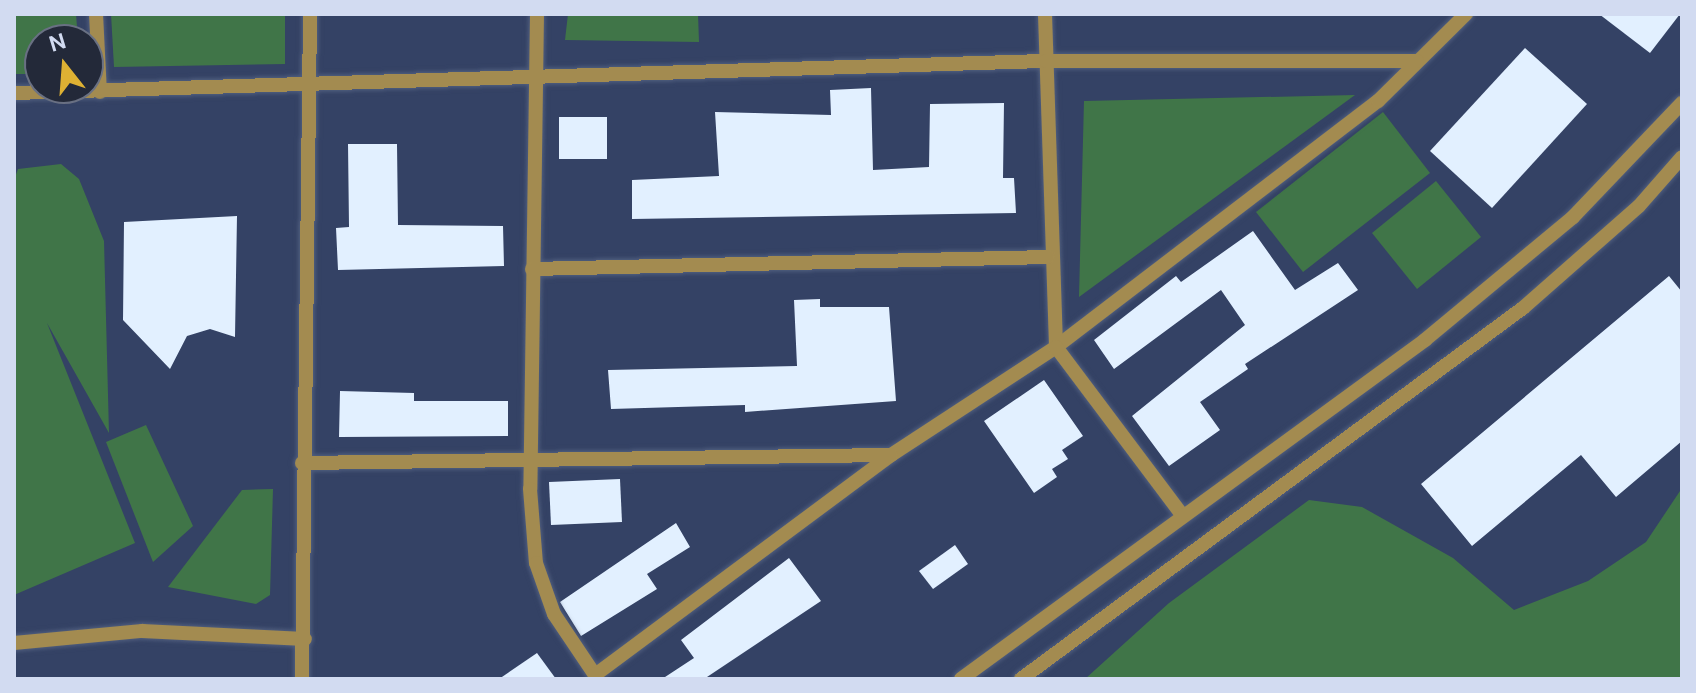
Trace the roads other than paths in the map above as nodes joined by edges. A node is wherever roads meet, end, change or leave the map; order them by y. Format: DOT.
graph roads {
  1 [pos="310,14"];
  2 [pos="537,14"];
  3 [pos="1045,14"];
  4 [pos="1466,14"];
  5 [pos="1046,61"];
  6 [pos="1417,61"];
  7 [pos="534,74"];
  8 [pos="305,84"];
  9 [pos="104,92"];
  10 [pos="1682,103"];
  11 [pos="1682,157"];
  12 [pos="1048,257"];
  13 [pos="532,269"];
  14 [pos="1056,347"];
  15 [pos="891,455"];
  16 [pos="527,456"];
  17 [pos="302,463"];
  18 [pos="1183,516"];
  19 [pos="305,639"];
  20 [pos="14,643"];
  21 [pos="302,679"];
  22 [pos="961,679"];
  23 [pos="1021,679"];
  1 -- 8 [label="street"];
  2 -- 7 [label="street"];
  3 -- 5 [label="street"];
  4 -- 6 [label="street"];
  5 -- 6 [label="street"];
  5 -- 7 [label="street"];
  5 -- 12 [label="street"];
  6 -- 14 [label="street"];
  7 -- 8 [label="street"];
  7 -- 13 [label="street"];
  8 -- 9 [label="street"];
  8 -- 17 [label="street"];
  10 -- 18 [label="street"];
  11 -- 23 [label="street"];
  12 -- 13 [label="street"];
  12 -- 14 [label="street"];
  13 -- 16 [label="street"];
  14 -- 15 [label="street"];
  14 -- 18 [label="street"];
  15 -- 16 [label="street"];
  15 -- 16 [label="street"];
  16 -- 17 [label="street"];
  17 -- 19 [label="street"];
  18 -- 22 [label="street"];
  19 -- 20 [label="street"];
  19 -- 21 [label="street"];
}
